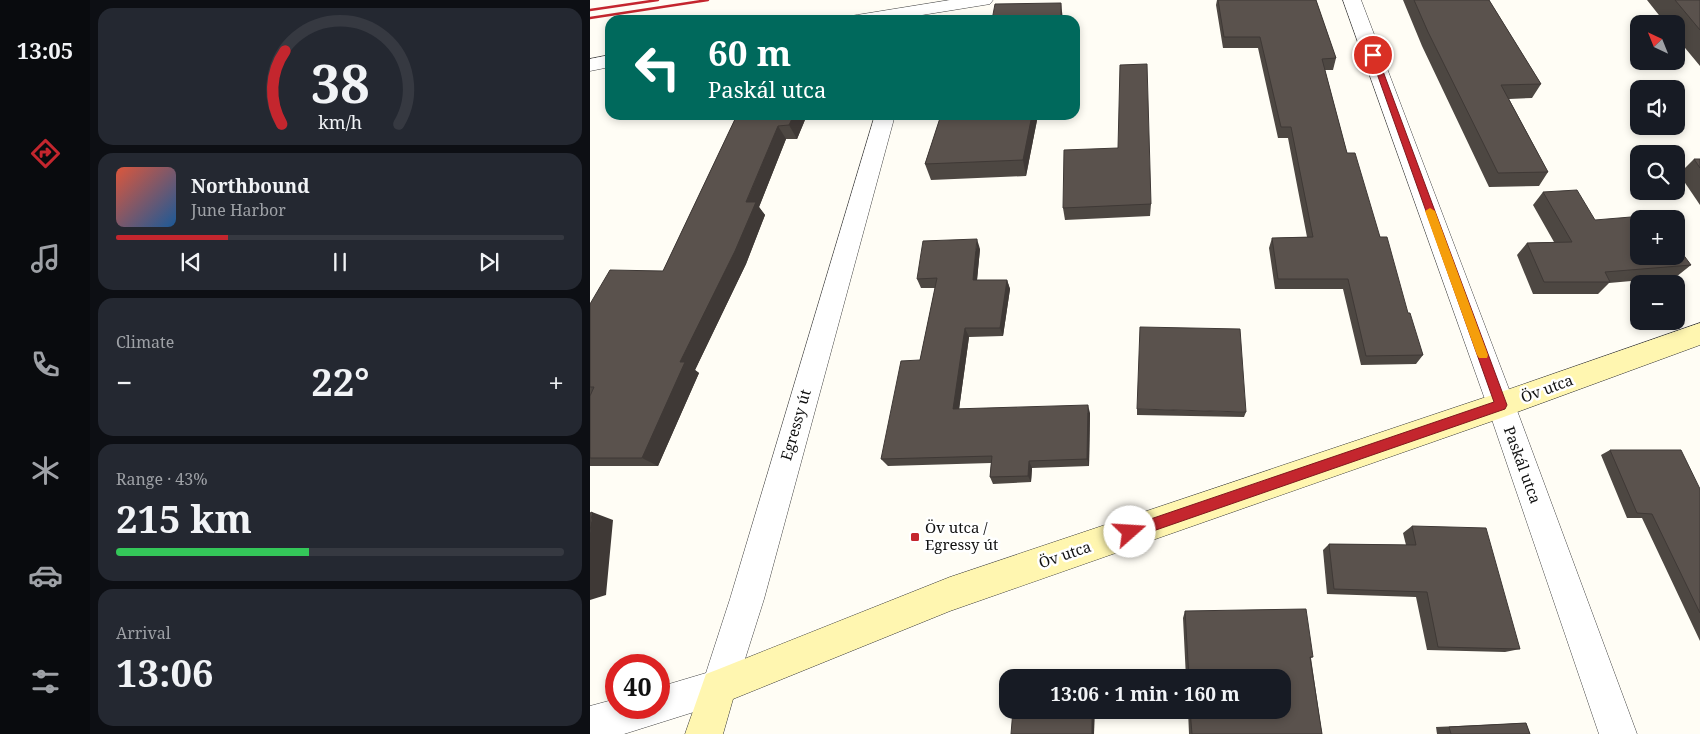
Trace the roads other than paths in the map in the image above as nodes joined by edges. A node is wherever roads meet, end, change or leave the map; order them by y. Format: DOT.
graph roads {
  1 [pos="984,0"];
  2 [pos="1352,0"];
  3 [pos="913,15"];
  4 [pos="605,63"];
  5 [pos="590,65"];
  6 [pos="884,120"];
  7 [pos="1700,334"];
  8 [pos="1501,405"];
  9 [pos="719,687"];
  10 [pos="670,702"];
  11 [pos="611,719"];
  12 [pos="590,725"];
  13 [pos="704,734"];
  14 [pos="1618,734"];
  1 -- 3 [label="street"];
  2 -- 8 [label="street, Paskál utca"];
  4 -- 5 [label="street"];
  6 -- 9 [label="street, Egressy út"];
  7 -- 8 [label="street, Öv utca"];
  8 -- 9 [label="street, Öv utca"];
  8 -- 14 [label="street, Paskál utca"];
  9 -- 10 [label="street, Öv utca"];
  9 -- 13 [label="street, Egressy út"];
  11 -- 12 [label="street"];
}
